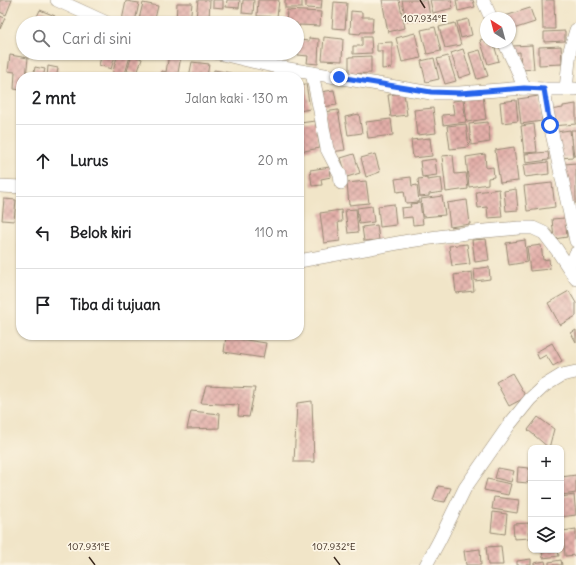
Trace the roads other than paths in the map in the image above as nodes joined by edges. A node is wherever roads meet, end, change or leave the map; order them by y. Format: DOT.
graph roads {
  1 [pos="57,0"];
  2 [pos="483,0"];
  3 [pos="488,12"];
  4 [pos="92,16"];
  5 [pos="576,30"];
  6 [pos="507,48"];
  7 [pos="248,60"];
  8 [pos="312,73"];
  9 [pos="524,88"];
  10 [pos="544,89"];
  11 [pos="571,89"];
  12 [pos="340,183"];
  13 [pos="0,186"];
  14 [pos="16,187"];
  15 [pos="576,241"];
  16 [pos="576,253"];
  17 [pos="304,260"];
  18 [pos="568,266"];
  19 [pos="576,279"];
  20 [pos="576,372"];
  21 [pos="426,565"];
  1 -- 4 [label="street"];
  2 -- 3 [label="street"];
  5 -- 11 [label="street"];
  6 -- 9 [label="street"];
  7 -- 8 [label="street"];
  8 -- 9 [label="street"];
  8 -- 12 [label="street"];
  9 -- 10 [label="street"];
  10 -- 11 [label="street"];
  10 -- 15 [label="street"];
  13 -- 14 [label="street"];
  16 -- 18 [label="street"];
  17 -- 18 [label="street"];
  18 -- 19 [label="street"];
  20 -- 21 [label="street"];
}
